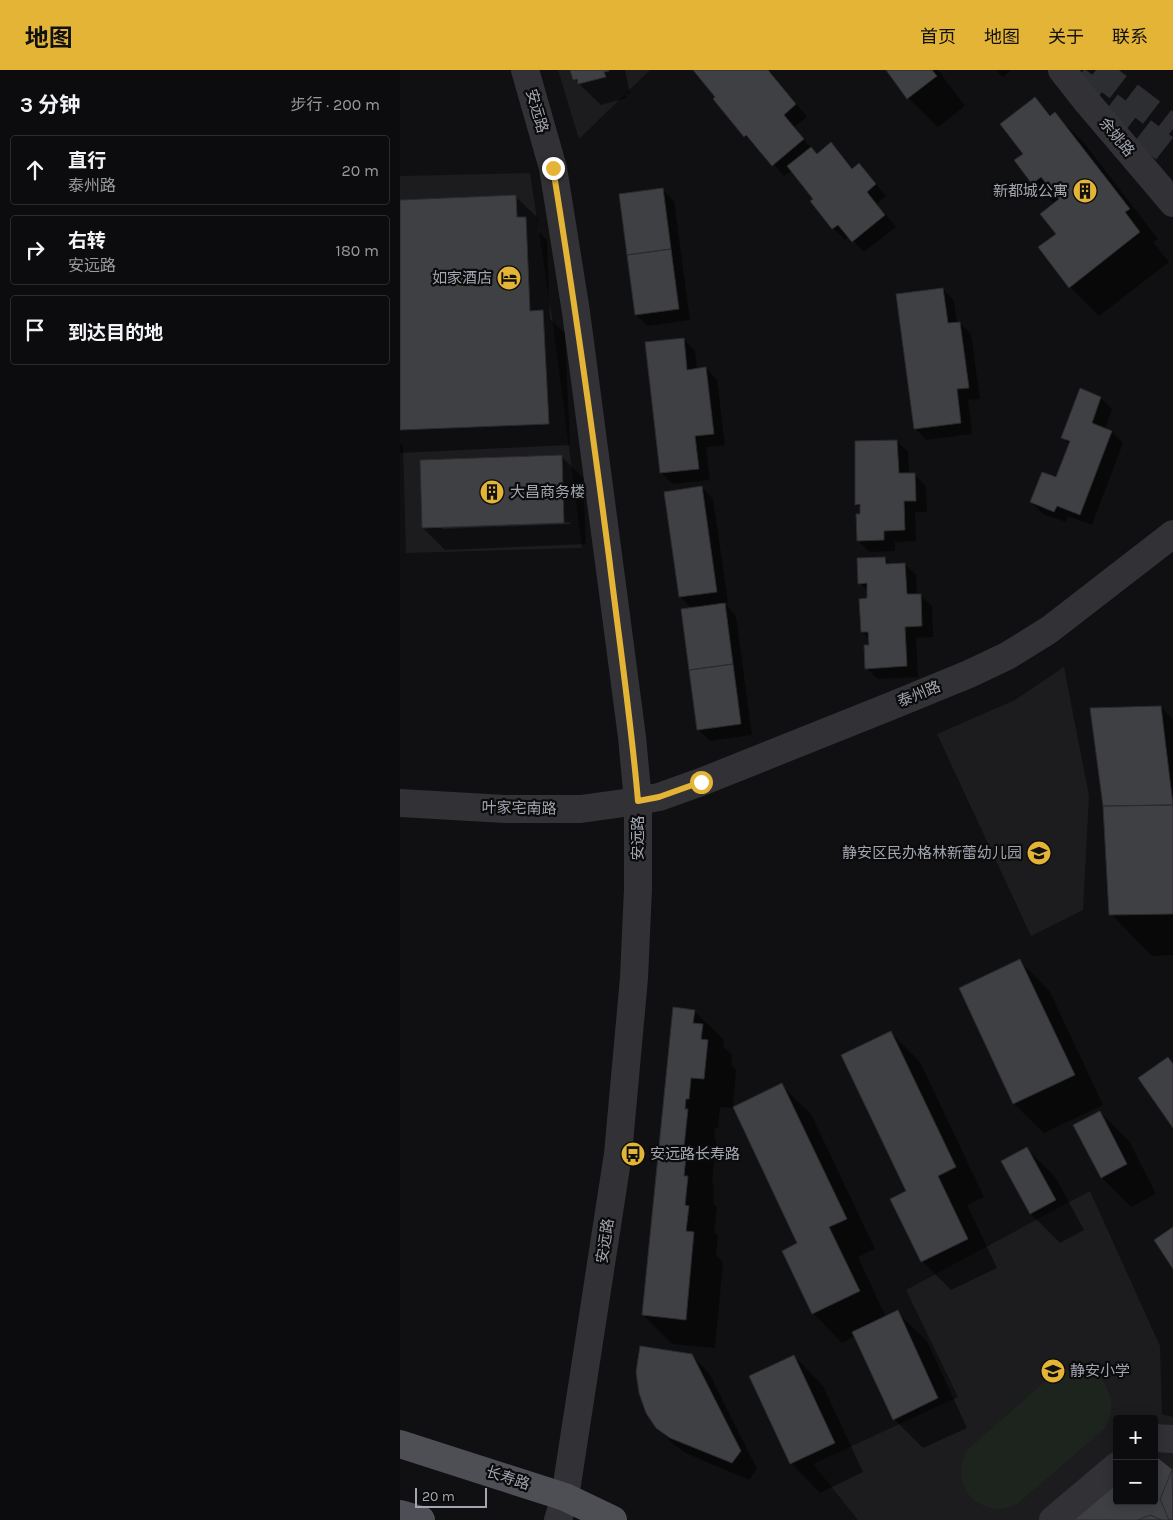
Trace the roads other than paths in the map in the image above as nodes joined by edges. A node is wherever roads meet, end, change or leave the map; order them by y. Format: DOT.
graph roads {
  1 [pos="525,70"];
  2 [pos="1062,70"];
  3 [pos="1173,203"];
  4 [pos="1173,534"];
  5 [pos="638,801"];
  6 [pos="400,803"];
  7 [pos="1158,1438"];
  8 [pos="1173,1439"];
  9 [pos="400,1444"];
  10 [pos="1113,1469"];
  11 [pos="562,1508"];
  12 [pos="400,1514"];
  13 [pos="421,1520"];
  14 [pos="613,1520"];
  15 [pos="1053,1520"];
  1 -- 5 [label="street, 安远路"];
  2 -- 3 [label="street, 余姚路"];
  4 -- 5 [label="street, 泰州路"];
  5 -- 6 [label="street, 叶家宅南路"];
  5 -- 11 [label="street, 安远路"];
  7 -- 8 [label="street"];
  9 -- 11 [label="main road, 长寿路"];
  10 -- 15 [label="street"];
  11 -- 14 [label="main road, 长寿路"];
  12 -- 13 [label="main road"];
}
